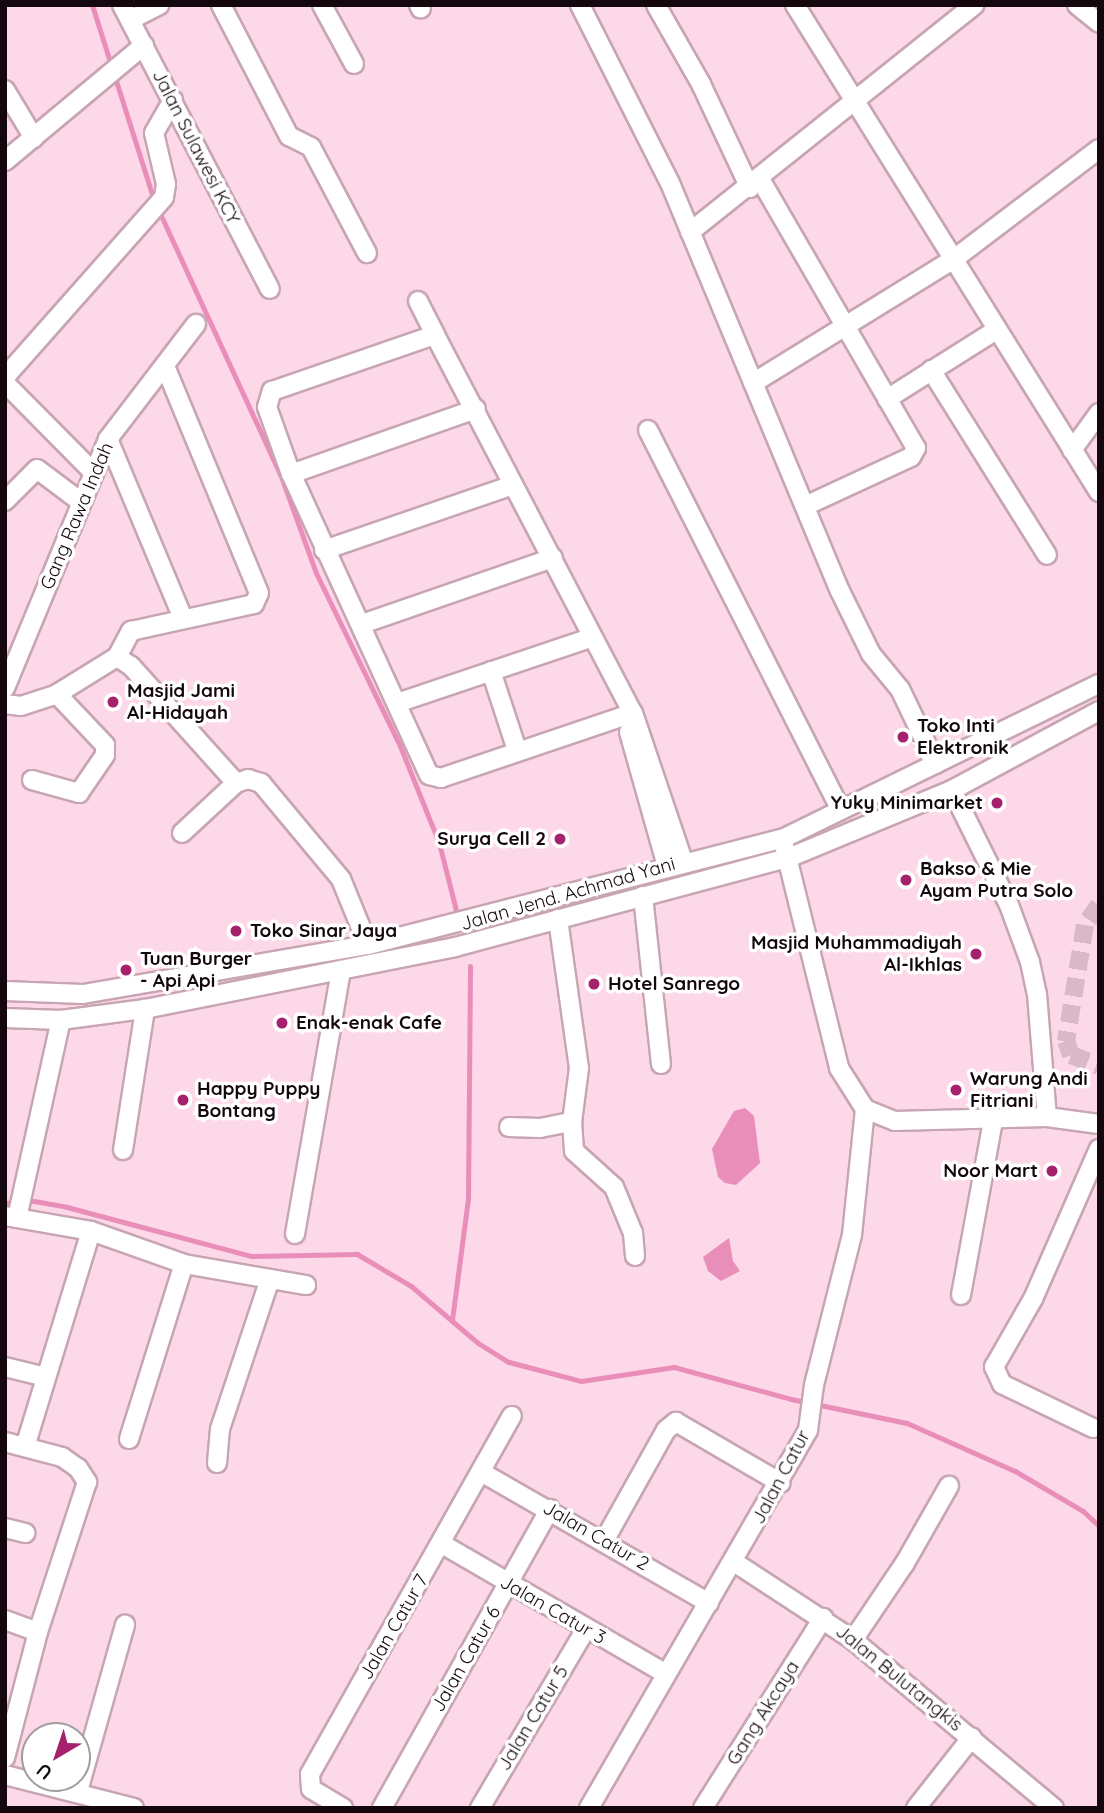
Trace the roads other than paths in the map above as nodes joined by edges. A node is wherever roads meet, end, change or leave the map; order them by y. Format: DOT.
graph roads {
  1 [pos="159,5"];
  2 [pos="220,5"];
  3 [pos="322,5"];
  4 [pos="580,5"];
  5 [pos="656,5"];
  6 [pos="795,5"];
  7 [pos="974,5"];
  8 [pos="1077,5"];
  9 [pos="126,13"];
  10 [pos="1099,23"];
  11 [pos="144,45"];
  12 [pos="354,64"];
  13 [pos="5,90"];
  14 [pos="173,100"];
  15 [pos="854,104"];
  16 [pos="33,138"];
  17 [pos="1099,149"];
  18 [pos="5,160"];
  19 [pos="755,184"];
  20 [pos="690,232"];
  21 [pos="367,253"];
  22 [pos="954,259"];
  23 [pos="270,289"];
  24 [pos="418,301"];
  25 [pos="196,324"];
  26 [pos="846,326"];
  27 [pos="996,330"];
  28 [pos="435,335"];
  29 [pos="165,366"];
  30 [pos="931,370"];
  31 [pos="753,383"];
  32 [pos="6,386"];
  33 [pos="887,399"];
  34 [pos="476,409"];
  35 [pos="1099,412"];
  36 [pos="648,430"];
  37 [pos="108,439"];
  38 [pos="1072,450"];
  39 [pos="92,471"];
  40 [pos="291,474"];
  41 [pos="513,485"];
  42 [pos="1099,492"];
  43 [pos="5,501"];
  44 [pos="81,502"];
  45 [pos="805,506"];
  46 [pos="324,550"];
  47 [pos="1047,555"];
  48 [pos="554,558"];
  49 [pos="183,618"];
  50 [pos="362,624"];
  51 [pos="590,638"];
  52 [pos="117,657"];
  53 [pos="491,671"];
  54 [pos="1099,684"];
  55 [pos="5,688"];
  56 [pos="57,694"];
  57 [pos="397,703"];
  58 [pos="5,704"];
  59 [pos="1099,711"];
  60 [pos="629,715"];
  61 [pos="517,750"];
  62 [pos="936,764"];
  63 [pos="32,780"];
  64 [pos="236,783"];
  65 [pos="952,790"];
  66 [pos="841,809"];
  67 [pos="182,833"];
  68 [pos="787,836"];
  69 [pos="793,856"];
  70 [pos="675,864"];
  71 [pos="643,896"];
  72 [pos="558,919"];
  73 [pos="465,922"];
  74 [pos="472,943"];
  75 [pos="368,945"];
  76 [pos="341,970"];
  77 [pos="5,991"];
  78 [pos="145,1009"];
  79 [pos="5,1018"];
  80 [pos="61,1020"];
  81 [pos="662,1065"];
  82 [pos="865,1109"];
  83 [pos="1047,1117"];
  84 [pos="993,1120"];
  85 [pos="572,1122"];
  86 [pos="1099,1124"];
  87 [pos="509,1127"];
  88 [pos="1099,1149"];
  89 [pos="123,1150"];
  90 [pos="17,1207"];
  91 [pos="91,1231"];
  92 [pos="295,1234"];
  93 [pos="635,1256"];
  94 [pos="184,1264"];
  95 [pos="270,1279"];
  96 [pos="306,1285"];
  97 [pos="961,1295"];
  98 [pos="5,1367"];
  99 [pos="45,1382"];
  100 [pos="512,1416"];
  101 [pos="1093,1428"];
  102 [pos="129,1439"];
  103 [pos="5,1442"];
  104 [pos="25,1447"];
  105 [pos="217,1463"];
  106 [pos="481,1472"];
  107 [pos="781,1483"];
  108 [pos="949,1486"];
  109 [pos="550,1509"];
  110 [pos="5,1528"];
  111 [pos="25,1533"];
  112 [pos="604,1541"];
  113 [pos="442,1544"];
  114 [pos="734,1562"];
  115 [pos="509,1584"];
  116 [pos="709,1603"];
  117 [pos="823,1618"];
  118 [pos="5,1620"];
  119 [pos="125,1625"];
  120 [pos="586,1629"];
  121 [pos="38,1632"];
  122 [pos="853,1640"];
  123 [pos="666,1674"];
  124 [pos="972,1737"];
  125 [pos="91,1745"];
  126 [pos="5,1758"];
  127 [pos="81,1792"];
  128 [pos="134,1808"];
  129 [pos="343,1808"];
  130 [pos="382,1808"];
  131 [pos="480,1808"];
  132 [pos="589,1808"];
  133 [pos="703,1808"];
  134 [pos="916,1808"];
  135 [pos="1054,1808"];
  1 -- 9 [label="street"];
  2 -- 21 [label="street"];
  3 -- 12 [label="street"];
  4 -- 20 [label="street"];
  5 -- 19 [label="street"];
  6 -- 15 [label="street"];
  7 -- 15 [label="street"];
  8 -- 10 [label="street"];
  9 -- 11 [label="street, Jalan Sulawesi KCY"];
  11 -- 14 [label="street, Jalan Sulawesi KCY"];
  11 -- 16 [label="street"];
  13 -- 16 [label="street"];
  14 -- 23 [label="street, Jalan Sulawesi KCY"];
  14 -- 32 [label="street"];
  15 -- 19 [label="street"];
  15 -- 22 [label="street"];
  16 -- 18 [label="street"];
  17 -- 22 [label="street"];
  19 -- 20 [label="street"];
  19 -- 26 [label="street"];
  20 -- 31 [label="street"];
  22 -- 26 [label="street"];
  22 -- 27 [label="street"];
  24 -- 28 [label="street"];
  25 -- 29 [label="street, Gang Rawa Indah"];
  26 -- 31 [label="street"];
  26 -- 33 [label="street"];
  27 -- 30 [label="street"];
  27 -- 38 [label="street"];
  28 -- 34 [label="street"];
  28 -- 40 [label="street"];
  29 -- 37 [label="street, Gang Rawa Indah"];
  29 -- 49 [label="street"];
  30 -- 33 [label="street"];
  30 -- 47 [label="street"];
  31 -- 45 [label="street"];
  32 -- 39 [label="street"];
  33 -- 45 [label="street"];
  34 -- 40 [label="street"];
  34 -- 41 [label="street"];
  35 -- 38 [label="street"];
  36 -- 66 [label="street"];
  37 -- 39 [label="street, Gang Rawa Indah"];
  37 -- 49 [label="street"];
  38 -- 42 [label="street"];
  39 -- 44 [label="street, Gang Rawa Indah"];
  40 -- 46 [label="street"];
  41 -- 46 [label="street"];
  41 -- 48 [label="street"];
  43 -- 44 [label="street"];
  44 -- 55 [label="street, Gang Rawa Indah"];
  45 -- 62 [label="street"];
  46 -- 50 [label="street"];
  48 -- 50 [label="street"];
  48 -- 51 [label="street"];
  49 -- 52 [label="street"];
  50 -- 57 [label="street"];
  51 -- 53 [label="street"];
  51 -- 60 [label="street"];
  52 -- 56 [label="street"];
  52 -- 64 [label="street"];
  53 -- 57 [label="street"];
  53 -- 61 [label="street"];
  54 -- 62 [label="street, Jalan Jend. Achmad Yani"];
  56 -- 58 [label="street"];
  56 -- 63 [label="street"];
  57 -- 61 [label="street"];
  59 -- 65 [label="street, Jalan Jend. Achmad Yani"];
  60 -- 61 [label="street"];
  60 -- 70 [label="street"];
  62 -- 66 [label="street, Jalan Jend. Achmad Yani"];
  64 -- 67 [label="street"];
  64 -- 75 [label="street"];
  65 -- 69 [label="street, Jalan Jend. Achmad Yani"];
  65 -- 83 [label="street"];
  66 -- 68 [label="street, Jalan Jend. Achmad Yani"];
  68 -- 69 [label="street"];
  68 -- 70 [label="street, Jalan Jend. Achmad Yani"];
  69 -- 71 [label="street, Jalan Jend. Achmad Yani"];
  69 -- 82 [label="street"];
  70 -- 73 [label="street, Jalan Jend. Achmad Yani"];
  71 -- 72 [label="street, Jalan Jend. Achmad Yani"];
  71 -- 81 [label="street"];
  72 -- 74 [label="street, Jalan Jend. Achmad Yani"];
  72 -- 85 [label="street"];
  73 -- 74 [label="street"];
  73 -- 75 [label="street, Jalan Jend. Achmad Yani"];
  74 -- 76 [label="street, Jalan Jend. Achmad Yani"];
  75 -- 77 [label="street, Jalan Jend. Achmad Yani"];
  76 -- 78 [label="street, Jalan Jend. Achmad Yani"];
  76 -- 92 [label="street"];
  78 -- 80 [label="street, Jalan Jend. Achmad Yani"];
  78 -- 89 [label="street"];
  79 -- 80 [label="street, Jalan Jend. Achmad Yani"];
  80 -- 90 [label="street"];
  82 -- 84 [label="street"];
  82 -- 107 [label="street, Jalan Catur"];
  83 -- 84 [label="street"];
  83 -- 86 [label="street"];
  84 -- 97 [label="street"];
  85 -- 87 [label="street"];
  85 -- 93 [label="street"];
  88 -- 101 [label="street"];
  90 -- 91 [label="street"];
  91 -- 94 [label="street"];
  91 -- 99 [label="street"];
  94 -- 95 [label="street"];
  94 -- 102 [label="street"];
  95 -- 96 [label="street"];
  95 -- 105 [label="street"];
  98 -- 99 [label="street"];
  99 -- 104 [label="street"];
  100 -- 106 [label="street, Jalan Catur 7"];
  103 -- 104 [label="street"];
  104 -- 121 [label="street"];
  106 -- 109 [label="street, Jalan Catur 2"];
  106 -- 113 [label="street, Jalan Catur 7"];
  107 -- 112 [label="street"];
  107 -- 114 [label="street, Jalan Catur"];
  108 -- 122 [label="street"];
  109 -- 112 [label="street, Jalan Catur 2"];
  109 -- 115 [label="street, Jalan Catur 6"];
  110 -- 111 [label="street"];
  112 -- 116 [label="street, Jalan Catur 2"];
  113 -- 115 [label="street, Jalan Catur 3"];
  113 -- 129 [label="street, Jalan Catur 7"];
  114 -- 116 [label="street, Jalan Catur"];
  114 -- 117 [label="street, Jalan Bulutangkis"];
  115 -- 120 [label="street, Jalan Catur 3"];
  115 -- 130 [label="street, Jalan Catur 6"];
  116 -- 123 [label="street, Jalan Catur"];
  117 -- 122 [label="street, Jalan Bulutangkis"];
  117 -- 133 [label="street, Gang Akcaya"];
  118 -- 121 [label="street"];
  119 -- 125 [label="street"];
  120 -- 123 [label="street, Jalan Catur 3"];
  120 -- 131 [label="street, Jalan Catur 5"];
  121 -- 126 [label="street"];
  122 -- 124 [label="street, Jalan Bulutangkis"];
  123 -- 132 [label="street, Jalan Catur"];
  124 -- 134 [label="street"];
  124 -- 135 [label="street, Jalan Bulutangkis"];
  127 -- 128 [label="street"];
}
